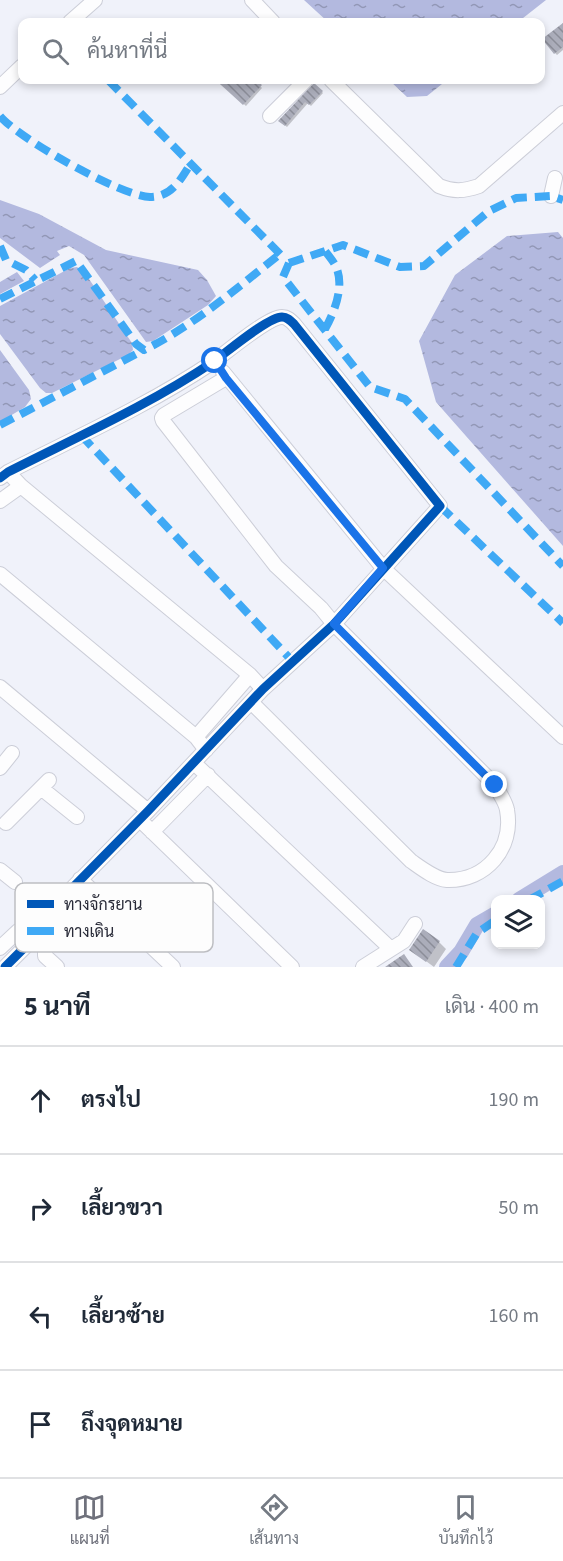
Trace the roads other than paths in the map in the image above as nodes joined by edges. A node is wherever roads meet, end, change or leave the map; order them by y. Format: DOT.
graph roads {
  1 [pos="94,0"];
  2 [pos="252,0"];
  3 [pos="74,18"];
  4 [pos="269,18"];
  5 [pos="18,70"];
  6 [pos="302,84"];
  7 [pos="335,84"];
  8 [pos="0,87"];
  9 [pos="563,113"];
  10 [pos="270,116"];
  11 [pos="555,178"];
  12 [pos="551,196"];
  13 [pos="215,361"];
  14 [pos="226,378"];
  15 [pos="4,475"];
  16 [pos="21,486"];
  17 [pos="0,501"];
  18 [pos="383,568"];
  19 [pos="0,574"];
  20 [pos="334,624"];
  21 [pos="250,675"];
  22 [pos="0,687"];
  23 [pos="262,689"];
  24 [pos="251,702"];
  25 [pos="196,737"];
  26 [pos="563,737"];
  27 [pos="206,750"];
  28 [pos="12,753"];
  29 [pos="194,763"];
  30 [pos="0,768"];
  31 [pos="208,776"];
  32 [pos="144,816"];
  33 [pos="77,817"];
  34 [pos="2,821"];
  35 [pos="152,832"];
  36 [pos="0,870"];
  37 [pos="80,879"];
  38 [pos="15,882"];
  39 [pos="76,883"];
  40 [pos="84,883"];
  41 [pos="205,883"];
  42 [pos="213,891"];
  43 [pos="415,924"];
  44 [pos="15,934"];
  45 [pos="0,948"];
  46 [pos="390,948"];
  47 [pos="20,952"];
  48 [pos="45,952"];
  49 [pos="157,952"];
  50 [pos="5,967"];
  51 [pos="57,967"];
  52 [pos="173,967"];
  53 [pos="292,967"];
  54 [pos="363,967"];
  1 -- 3 [label="street"];
  2 -- 4 [label="street"];
  5 -- 8 [label="street"];
  6 -- 10 [label="street"];
  7 -- 9 [label="street"];
  11 -- 12 [label="street"];
  13 -- 14 [label="street"];
  13 -- 15 [label="street"];
  13 -- 18 [label="street"];
  14 -- 18 [label="street"];
  14 -- 20 [label="street"];
  15 -- 16 [label="street"];
  16 -- 17 [label="street"];
  16 -- 21 [label="street"];
  18 -- 20 [label="street"];
  18 -- 26 [label="street"];
  19 -- 25 [label="street"];
  20 -- 23 [label="street"];
  20 -- 24 [label="street"];
  21 -- 23 [label="street"];
  21 -- 25 [label="street"];
  22 -- 32 [label="street"];
  23 -- 24 [label="street"];
  24 -- 27 [label="street"];
  25 -- 27 [label="street"];
  27 -- 29 [label="street"];
  28 -- 30 [label="street"];
  29 -- 31 [label="street"];
  29 -- 32 [label="street"];
  31 -- 35 [label="street"];
  31 -- 46 [label="street"];
  32 -- 35 [label="street"];
  32 -- 37 [label="street"];
  33 -- 34 [label="street"];
  35 -- 41 [label="street"];
  36 -- 38 [label="street"];
  37 -- 39 [label="street"];
  37 -- 40 [label="street"];
  42 -- 53 [label="street"];
  43 -- 46 [label="street"];
  44 -- 45 [label="street"];
  46 -- 54 [label="street"];
  47 -- 50 [label="street"];
  48 -- 51 [label="street"];
  49 -- 52 [label="street"];
}
